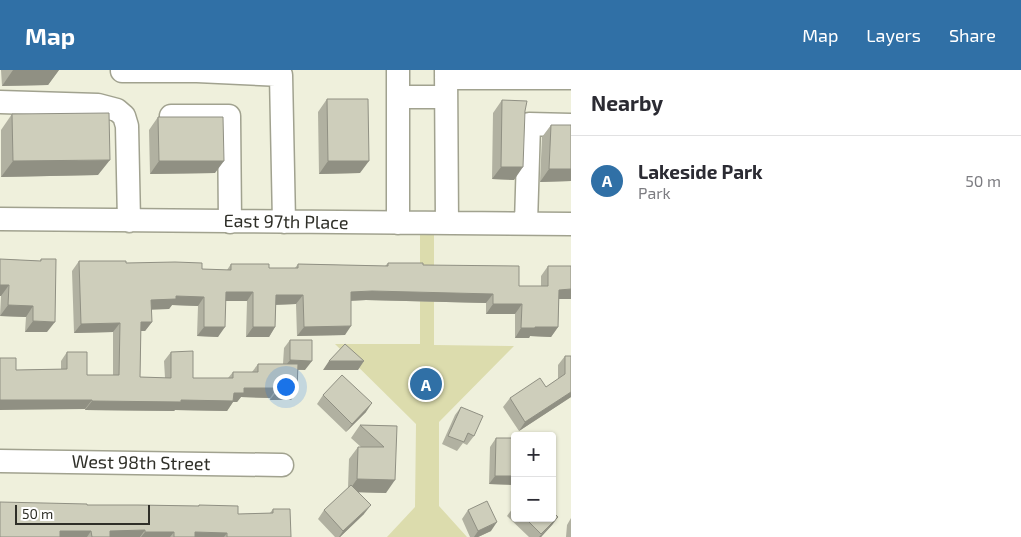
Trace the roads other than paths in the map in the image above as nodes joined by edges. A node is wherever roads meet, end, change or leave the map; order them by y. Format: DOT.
graph roads {
  1 [pos="398,70"];
  2 [pos="122,71"];
  3 [pos="197,71"];
  4 [pos="490,74"];
  5 [pos="571,78"];
  6 [pos="446,82"];
  7 [pos="398,97"];
  8 [pos="0,102"];
  9 [pos="171,116"];
  10 [pos="571,125"];
  11 [pos="0,220"];
  12 [pos="129,220"];
  13 [pos="230,222"];
  14 [pos="284,222"];
  15 [pos="398,223"];
  16 [pos="447,223"];
  17 [pos="526,223"];
  18 [pos="571,224"];
  19 [pos="0,461"];
  20 [pos="282,465"];
  1 -- 7 [label="street"];
  2 -- 3 [label="street"];
  3 -- 14 [label="street"];
  4 -- 5 [label="street"];
  4 -- 6 [label="street"];
  6 -- 7 [label="street"];
  6 -- 16 [label="street"];
  7 -- 15 [label="street"];
  8 -- 12 [label="street"];
  9 -- 13 [label="street"];
  10 -- 17 [label="street"];
  11 -- 12 [label="street, East 97th Place"];
  12 -- 13 [label="street, East 97th Place"];
  13 -- 14 [label="street, East 97th Place"];
  14 -- 15 [label="street, East 97th Place"];
  15 -- 16 [label="street, East 97th Place"];
  16 -- 17 [label="street, East 97th Place"];
  17 -- 18 [label="street, East 97th Place"];
  19 -- 20 [label="street, West 98th Street"];
}
